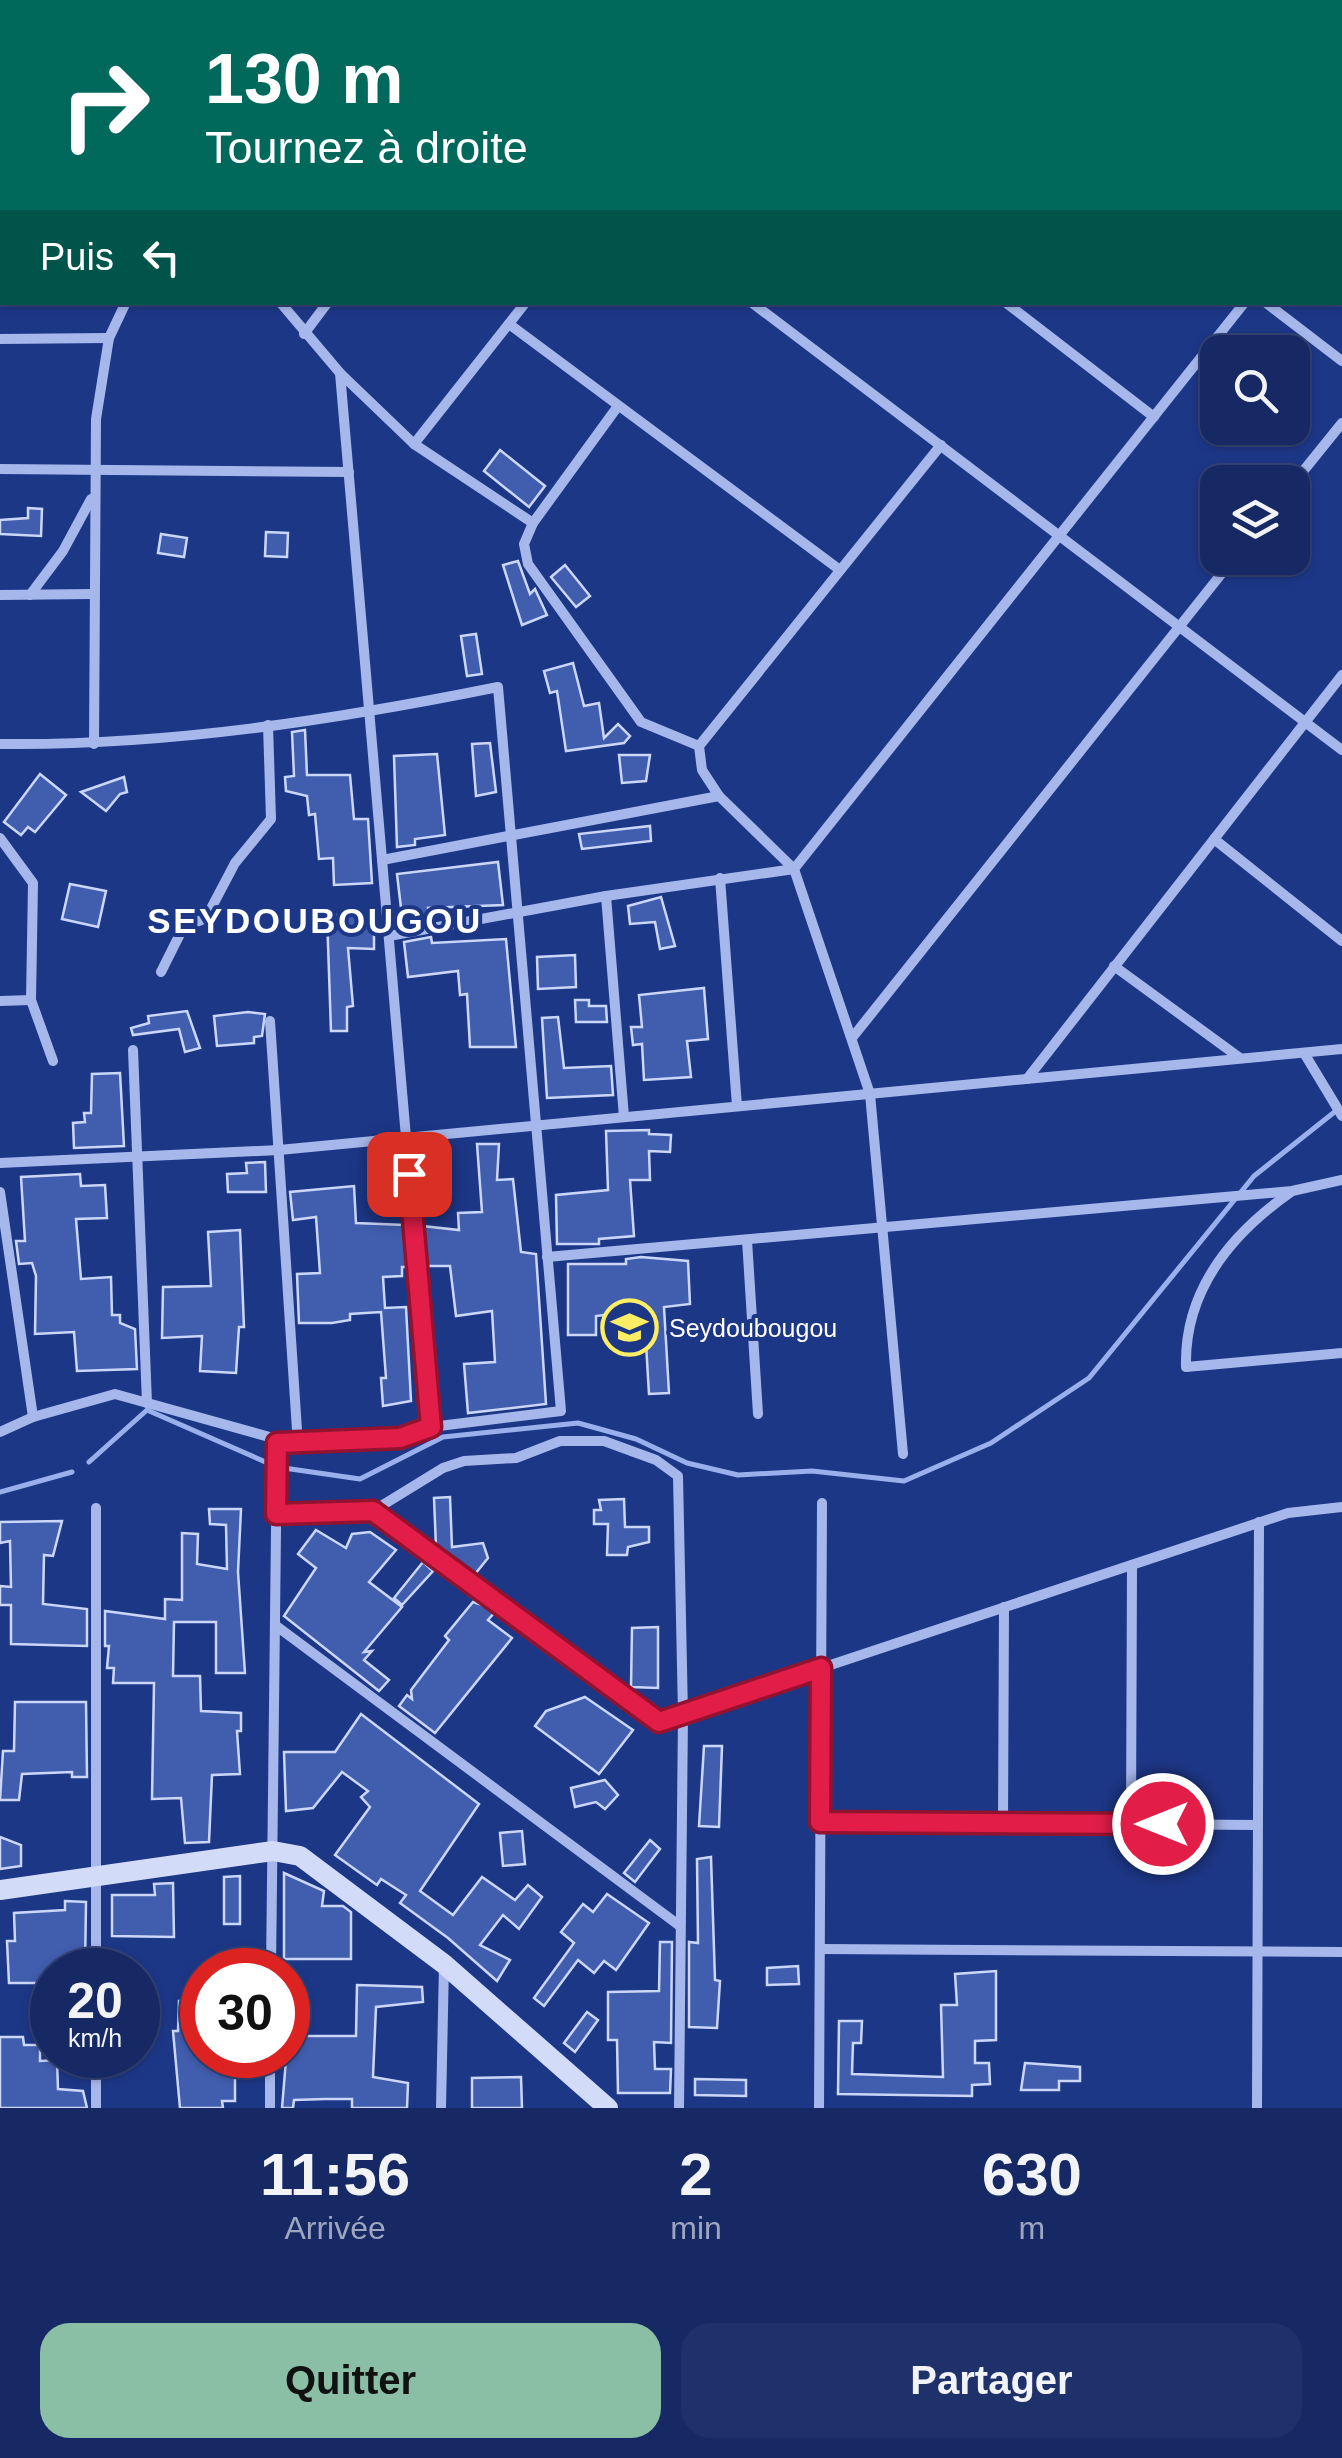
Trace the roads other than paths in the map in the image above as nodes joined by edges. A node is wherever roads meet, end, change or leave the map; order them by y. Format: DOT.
graph roads {
  1 [pos="125,305"];
  2 [pos="282,305"];
  3 [pos="326,305"];
  4 [pos="524,305"];
  5 [pos="755,305"];
  6 [pos="1009,305"];
  7 [pos="1243,305"];
  8 [pos="1269,305"];
  9 [pos="509,324"];
  10 [pos="304,334"];
  11 [pos="109,338"];
  12 [pos="0,339"];
  13 [pos="1342,361"];
  14 [pos="340,373"];
  15 [pos="618,406"];
  16 [pos="1154,417"];
  17 [pos="1342,423"];
  18 [pos="414,444"];
  19 [pos="941,445"];
  20 [pos="1308,465"];
  21 [pos="0,469"];
  22 [pos="92,470"];
  23 [pos="349,472"];
  24 [pos="92,495"];
  25 [pos="533,523"];
  26 [pos="1060,534"];
  27 [pos="840,570"];
  28 [pos="1220,575"];
  29 [pos="93,594"];
  30 [pos="0,595"];
  31 [pos="30,595"];
  32 [pos="1180,625"];
  33 [pos="1342,675"];
  34 [pos="370,713"];
  35 [pos="1305,722"];
  36 [pos="268,725"];
  37 [pos="0,744"];
  38 [pos="94,744"];
  39 [pos="699,746"];
  40 [pos="1342,750"];
  41 [pos="719,796"];
  42 [pos="511,837"];
  43 [pos="0,838"];
  44 [pos="1214,838"];
  45 [pos="382,860"];
  46 [pos="794,869"];
  47 [pos="720,878"];
  48 [pos="606,896"];
  49 [pos="518,913"];
  50 [pos="389,936"];
  51 [pos="1342,942"];
  52 [pos="1114,966"];
  53 [pos="161,972"];
  54 [pos="0,1000"];
  55 [pos="31,1000"];
  56 [pos="270,1021"];
  57 [pos="852,1038"];
  58 [pos="133,1050"];
  59 [pos="1342,1050"];
  60 [pos="1304,1053"];
  61 [pos="1241,1058"];
  62 [pos="53,1061"];
  63 [pos="1027,1079"];
  64 [pos="870,1094"];
  65 [pos="737,1106"];
  66 [pos="1342,1116"];
  67 [pos="624,1117"];
  68 [pos="536,1125"];
  69 [pos="406,1138"];
  70 [pos="278,1150"];
  71 [pos="137,1156"];
  72 [pos="0,1163"];
  73 [pos="1342,1180"];
  74 [pos="1292,1191"];
  75 [pos="0,1192"];
  76 [pos="882,1228"];
  77 [pos="2,1231"];
  78 [pos="747,1240"];
  79 [pos="547,1258"];
  80 [pos="1342,1353"];
  81 [pos="147,1403"];
  82 [pos="758,1414"];
  83 [pos="33,1417"];
  84 [pos="431,1427"];
  85 [pos="0,1432"];
  86 [pos="277,1443"];
  87 [pos="298,1445"];
  88 [pos="903,1454"];
  89 [pos="822,1504"];
  90 [pos="1342,1506"];
  91 [pos="96,1508"];
  92 [pos="373,1511"];
  93 [pos="276,1514"];
  94 [pos="1260,1522"];
  95 [pos="1132,1564"];
  96 [pos="1004,1607"];
  97 [pos="275,1624"];
  98 [pos="821,1668"];
  99 [pos="683,1714"];
  100 [pos="820,1822"];
  101 [pos="1003,1823"];
  102 [pos="1131,1824"];
  103 [pos="1258,1825"];
  104 [pos="272,1851"];
  105 [pos="96,1876"];
  106 [pos="0,1890"];
  107 [pos="680,1926"];
  108 [pos="96,1948"];
  109 [pos="271,1948"];
  110 [pos="820,1949"];
  111 [pos="1258,1951"];
  112 [pos="1342,1952"];
  113 [pos="444,1964"];
  114 [pos="96,2078"];
  115 [pos="270,2078"];
  116 [pos="597,2104"];
  117 [pos="96,2108"];
  118 [pos="270,2108"];
  119 [pos="441,2108"];
  120 [pos="679,2108"];
  121 [pos="819,2108"];
  122 [pos="1257,2108"];
  1 -- 11 [label="street"];
  2 -- 10 [label="street"];
  3 -- 10 [label="street"];
  4 -- 9 [label="street"];
  5 -- 19 [label="street"];
  6 -- 16 [label="street"];
  7 -- 16 [label="street"];
  8 -- 13 [label="street"];
  9 -- 15 [label="street"];
  9 -- 18 [label="street"];
  10 -- 14 [label="street"];
  11 -- 12 [label="street"];
  11 -- 22 [label="street"];
  14 -- 18 [label="street"];
  14 -- 23 [label="street"];
  15 -- 25 [label="street"];
  15 -- 27 [label="street"];
  16 -- 26 [label="street"];
  17 -- 20 [label="street"];
  18 -- 25 [label="street"];
  19 -- 26 [label="street"];
  19 -- 27 [label="street"];
  21 -- 22 [label="street"];
  22 -- 23 [label="street"];
  22 -- 24 [label="street"];
  23 -- 34 [label="street"];
  24 -- 29 [label="street"];
  24 -- 31 [label="street"];
  25 -- 39 [label="street"];
  26 -- 32 [label="street"];
  26 -- 46 [label="street"];
  27 -- 39 [label="street"];
  28 -- 32 [label="street"];
  29 -- 31 [label="street"];
  29 -- 38 [label="street"];
  30 -- 31 [label="street"];
  32 -- 35 [label="street"];
  32 -- 57 [label="street"];
  33 -- 35 [label="street"];
  34 -- 36 [label="street"];
  34 -- 42 [label="street"];
  34 -- 45 [label="street"];
  35 -- 40 [label="street"];
  35 -- 44 [label="street"];
  36 -- 38 [label="street"];
  36 -- 53 [label="street"];
  37 -- 38 [label="street"];
  39 -- 41 [label="street"];
  41 -- 42 [label="street"];
  41 -- 46 [label="street"];
  42 -- 45 [label="street"];
  42 -- 49 [label="street"];
  43 -- 55 [label="street"];
  44 -- 51 [label="street"];
  44 -- 52 [label="street"];
  45 -- 50 [label="street"];
  46 -- 47 [label="street"];
  46 -- 57 [label="street"];
  47 -- 48 [label="street"];
  47 -- 65 [label="street"];
  48 -- 49 [label="street"];
  48 -- 67 [label="street"];
  49 -- 50 [label="street"];
  49 -- 68 [label="street"];
  50 -- 69 [label="street"];
  52 -- 61 [label="street"];
  52 -- 63 [label="street"];
  54 -- 55 [label="street"];
  55 -- 62 [label="street"];
  56 -- 70 [label="street"];
  57 -- 64 [label="street"];
  58 -- 71 [label="street"];
  59 -- 60 [label="street"];
  60 -- 61 [label="street"];
  60 -- 66 [label="street"];
  61 -- 63 [label="street"];
  63 -- 64 [label="street"];
  64 -- 65 [label="street"];
  64 -- 76 [label="street"];
  65 -- 67 [label="street"];
  67 -- 68 [label="street"];
  68 -- 69 [label="street"];
  68 -- 79 [label="street"];
  69 -- 70 [label="street"];
  69 -- 84 [label="street"];
  70 -- 71 [label="street"];
  70 -- 87 [label="street"];
  71 -- 72 [label="street"];
  71 -- 81 [label="street"];
  73 -- 74 [label="street"];
  74 -- 76 [label="street"];
  74 -- 80 [label="street"];
  75 -- 77 [label="street"];
  76 -- 78 [label="street"];
  76 -- 88 [label="street"];
  77 -- 83 [label="street"];
  78 -- 79 [label="street"];
  78 -- 82 [label="street"];
  79 -- 84 [label="street"];
  81 -- 83 [label="street"];
  81 -- 86 [label="street"];
  83 -- 85 [label="street"];
  84 -- 87 [label="street"];
  86 -- 87 [label="street"];
  86 -- 93 [label="street"];
  89 -- 98 [label="street"];
  90 -- 94 [label="street"];
  91 -- 105 [label="street"];
  92 -- 93 [label="street"];
  92 -- 99 [label="street"];
  92 -- 99 [label="street"];
  93 -- 97 [label="street"];
  94 -- 95 [label="street"];
  94 -- 103 [label="street"];
  95 -- 96 [label="street"];
  95 -- 102 [label="street"];
  96 -- 98 [label="street"];
  96 -- 101 [label="street"];
  97 -- 104 [label="street"];
  97 -- 107 [label="street"];
  98 -- 99 [label="street"];
  98 -- 100 [label="street"];
  99 -- 107 [label="street"];
  100 -- 101 [label="street"];
  100 -- 110 [label="street"];
  101 -- 102 [label="street"];
  102 -- 103 [label="street"];
  103 -- 111 [label="street"];
  104 -- 105 [label="street"];
  104 -- 109 [label="street"];
  104 -- 113 [label="street"];
  105 -- 106 [label="street"];
  105 -- 108 [label="street"];
  107 -- 120 [label="street"];
  110 -- 111 [label="street"];
  110 -- 121 [label="street"];
  111 -- 112 [label="street"];
  111 -- 122 [label="street"];
  113 -- 116 [label="street"];
  113 -- 119 [label="street"];
  114 -- 117 [label="street"];
  115 -- 118 [label="street"];
}
